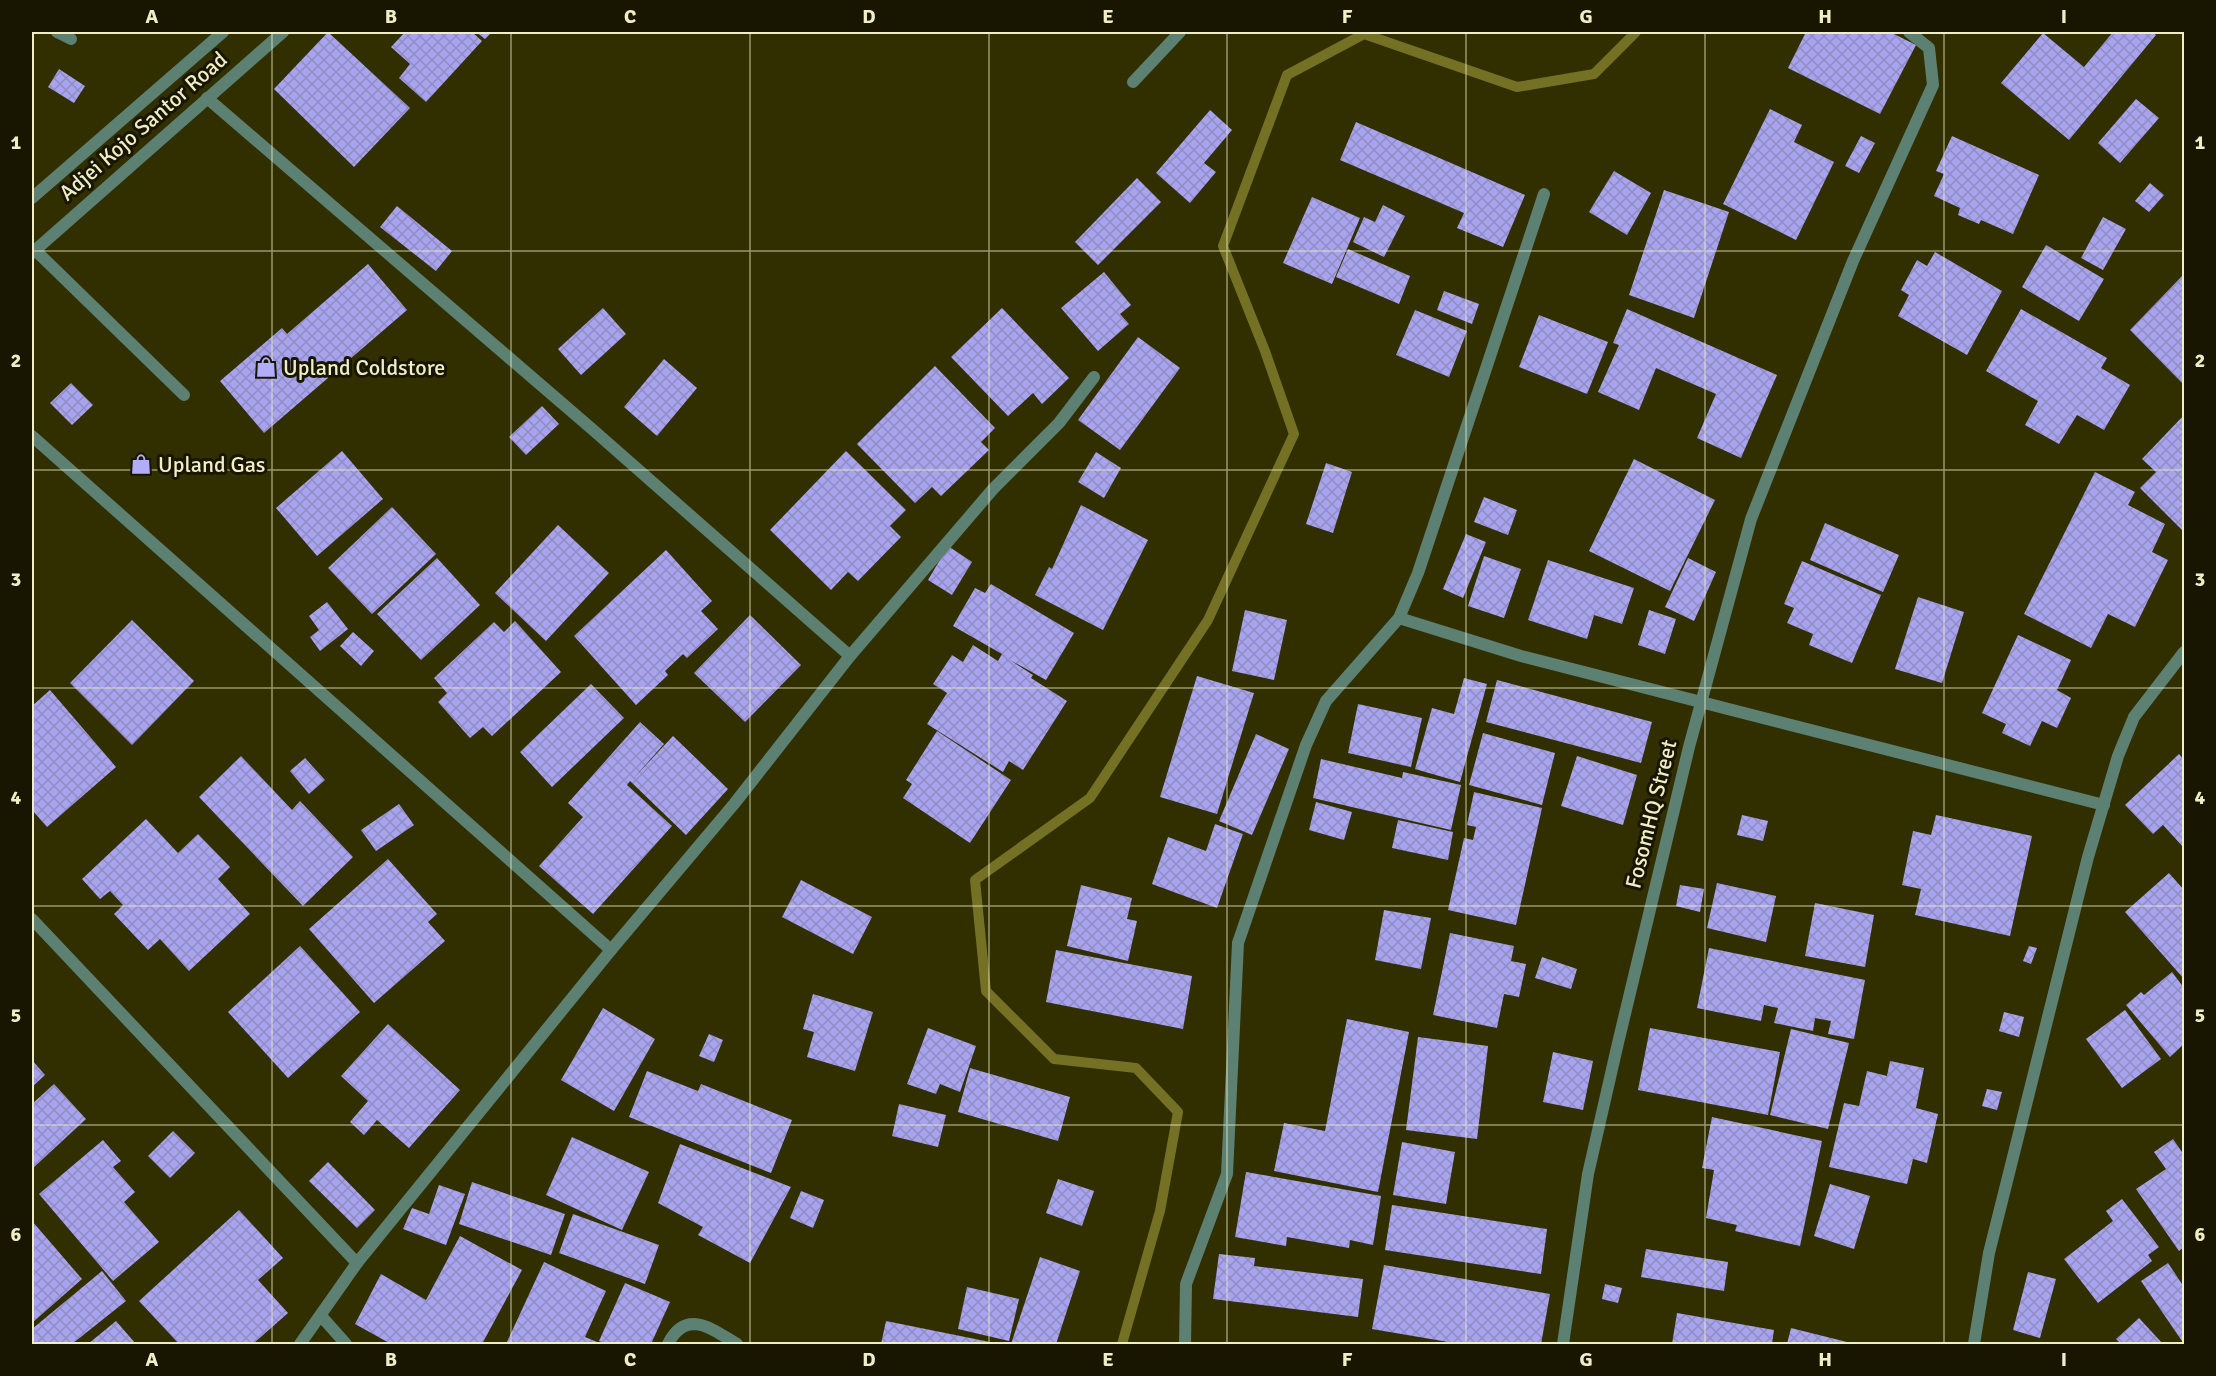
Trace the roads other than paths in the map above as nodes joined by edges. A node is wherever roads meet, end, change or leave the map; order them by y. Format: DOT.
graph roads {
  1 [pos="57,32"];
  2 [pos="223,32"];
  3 [pos="283,32"];
  4 [pos="1180,32"];
  5 [pos="1909,32"];
  6 [pos="71,39"];
  7 [pos="1133,82"];
  8 [pos="207,98"];
  9 [pos="1544,194"];
  10 [pos="32,198"];
  11 [pos="33,251"];
  12 [pos="1094,377"];
  13 [pos="184,395"];
  14 [pos="32,436"];
  15 [pos="1399,618"];
  16 [pos="2184,652"];
  17 [pos="850,656"];
  18 [pos="1701,702"];
  19 [pos="2104,805"];
  20 [pos="32,919"];
  21 [pos="611,950"];
  22 [pos="357,1263"];
  23 [pos="322,1317"];
  24 [pos="300,1344"];
  25 [pos="346,1344"];
  26 [pos="668,1344"];
  27 [pos="737,1344"];
  28 [pos="1185,1344"];
  29 [pos="1563,1344"];
  30 [pos="1974,1344"];
  1 -- 6 [label="street"];
  2 -- 10 [label="street, Adjei Kojo Santor Road"];
  3 -- 8 [label="street, Adjei Kojo Santor Road"];
  4 -- 7 [label="street"];
  5 -- 18 [label="street, FosomHQ Street"];
  8 -- 11 [label="street, Adjei Kojo Santor Road"];
  8 -- 17 [label="street"];
  9 -- 15 [label="street"];
  11 -- 13 [label="street"];
  12 -- 17 [label="street"];
  14 -- 21 [label="street"];
  15 -- 18 [label="street"];
  15 -- 28 [label="street"];
  16 -- 19 [label="street"];
  17 -- 21 [label="street"];
  18 -- 19 [label="street"];
  18 -- 29 [label="street, FosomHQ Street"];
  19 -- 30 [label="street"];
  20 -- 22 [label="street"];
  21 -- 22 [label="street"];
  22 -- 23 [label="street"];
  23 -- 24 [label="street"];
  23 -- 25 [label="street"];
  26 -- 27 [label="street"];
}
